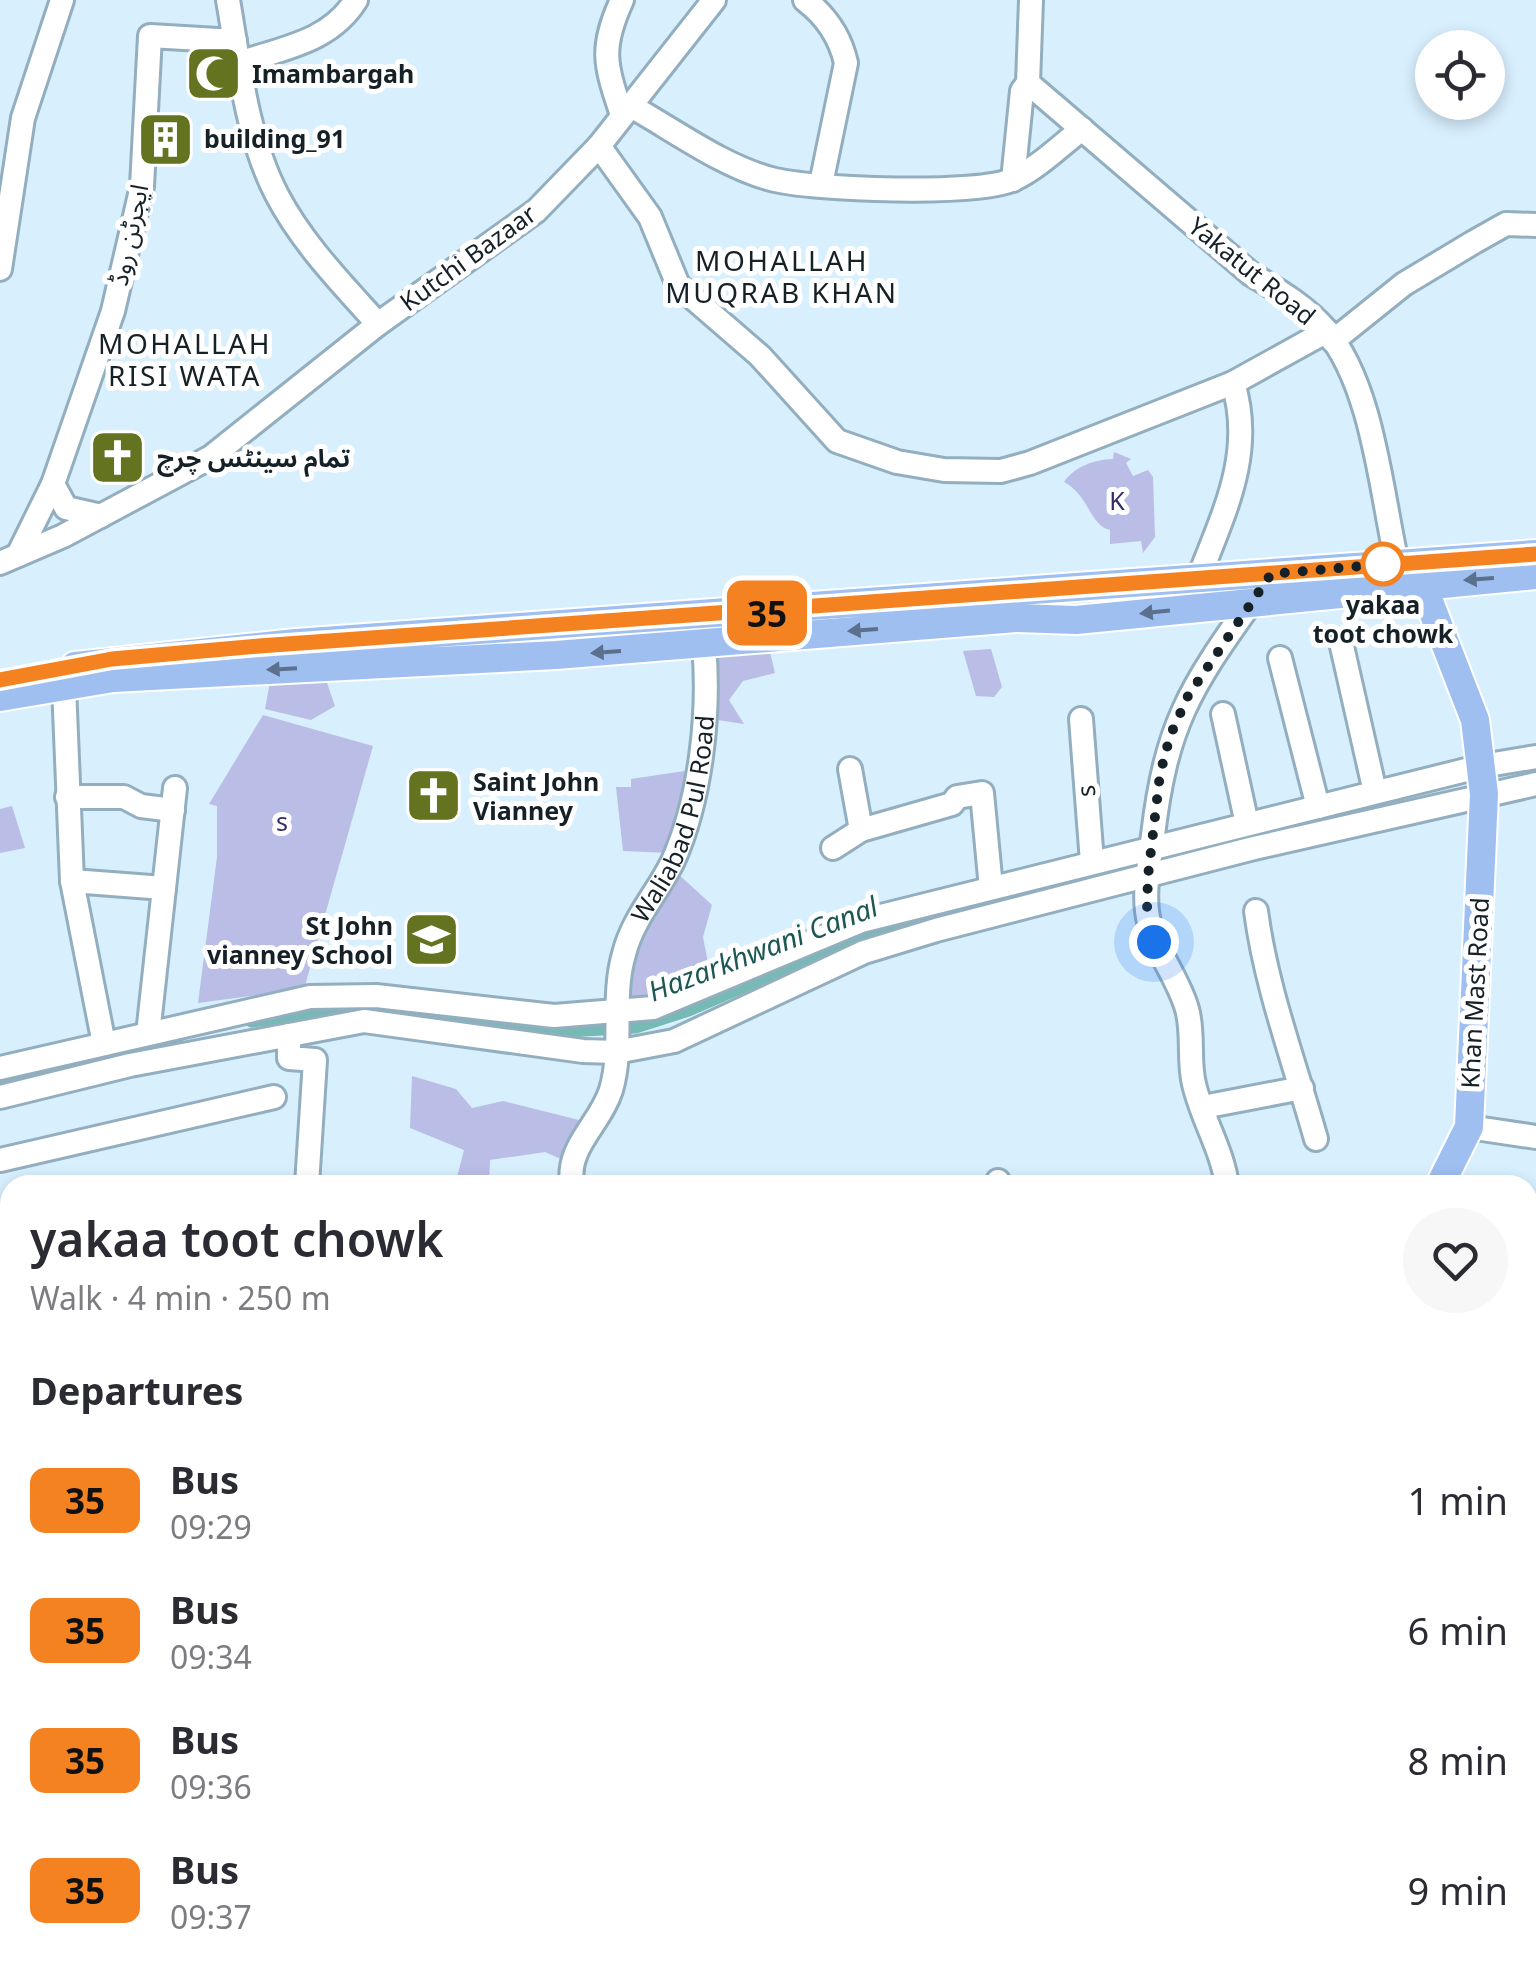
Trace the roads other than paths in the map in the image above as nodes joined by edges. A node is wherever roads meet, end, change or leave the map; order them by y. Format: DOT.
graph roads {
  1 [pos="62,0"];
  2 [pos="228,0"];
  3 [pos="356,0"];
  4 [pos="622,0"];
  5 [pos="714,0"];
  6 [pos="805,0"];
  7 [pos="1030,0"];
  8 [pos="237,52"];
  9 [pos="1028,83"];
  10 [pos="625,109"];
  11 [pos="1082,129"];
  12 [pos="599,146"];
  13 [pos="1013,180"];
  14 [pos="820,184"];
  15 [pos="1536,225"];
  16 [pos="0,270"];
  17 [pos="378,324"];
  18 [pos="1330,336"];
  19 [pos="1233,383"];
  20 [pos="53,484"];
  21 [pos="100,516"];
  22 [pos="1536,554"];
  23 [pos="9,559"];
  24 [pos="1411,569"];
  25 [pos="1271,574"];
  26 [pos="1536,575"];
  27 [pos="1198,580"];
  28 [pos="1252,602"];
  29 [pos="702,631"];
  30 [pos="1341,642"];
  31 [pos="1280,658"];
  32 [pos="0,680"];
  33 [pos="64,686"];
  34 [pos="0,697"];
  35 [pos="1223,714"];
  36 [pos="1080,719"];
  37 [pos="1536,757"];
  38 [pos="850,769"];
  39 [pos="1483,780"];
  40 [pos="1536,784"];
  41 [pos="1375,792"];
  42 [pos="67,797"];
  43 [pos="1318,806"];
  44 [pos="1247,824"];
  45 [pos="861,830"];
  46 [pos="833,848"];
  47 [pos="1152,848"];
  48 [pos="1092,862"];
  49 [pos="1148,876"];
  50 [pos="72,881"];
  51 [pos="164,888"];
  52 [pos="991,888"];
  53 [pos="1256,911"];
  54 [pos="617,1014"];
  55 [pos="148,1034"];
  56 [pos="289,1035"];
  57 [pos="104,1044"];
  58 [pos="616,1052"];
  59 [pos="0,1068"];
  60 [pos="1302,1088"];
  61 [pos="274,1096"];
  62 [pos="0,1097"];
  63 [pos="1203,1107"];
  64 [pos="1468,1127"];
  65 [pos="1536,1137"];
  66 [pos="1316,1138"];
  67 [pos="0,1160"];
  68 [pos="308,1175"];
  69 [pos="570,1175"];
  70 [pos="1224,1175"];
  71 [pos="1445,1175"];
  1 -- 16 [label="street"];
  2 -- 8 [label="street"];
  3 -- 8 [label="street"];
  4 -- 10 [label="street"];
  5 -- 10 [label="street, Kutchi Bazaar"];
  6 -- 14 [label="street"];
  7 -- 9 [label="street"];
  8 -- 17 [label="street"];
  8 -- 20 [label="street, ایجرٹن روڈ"];
  9 -- 11 [label="street, Yakatut Road"];
  9 -- 13 [label="street"];
  10 -- 12 [label="street, Kutchi Bazaar"];
  10 -- 14 [label="street"];
  11 -- 13 [label="street"];
  11 -- 18 [label="street, Yakatut Road"];
  12 -- 17 [label="street, Kutchi Bazaar"];
  12 -- 19 [label="street"];
  13 -- 14 [label="street"];
  15 -- 18 [label="street"];
  17 -- 21 [label="street, Kutchi Bazaar"];
  18 -- 19 [label="street"];
  18 -- 24 [label="street, Yakatut Road"];
  19 -- 27 [label="street"];
  20 -- 21 [label="street"];
  20 -- 23 [label="street, ایجرٹن روڈ"];
  21 -- 23 [label="street, Kutchi Bazaar"];
  22 -- 24 [label="main road"];
  24 -- 25 [label="main road"];
  26 -- 24 [label="main road, one-way"];
  24 -- 28 [label="main road"];
  24 -- 39 [label="main road, Khan Mast Road"];
  25 -- 27 [label="main road"];
  25 -- 28 [label="main road"];
  27 -- 29 [label="main road"];
  28 -- 29 [label="main road, one-way"];
  28 -- 47 [label="street"];
  29 -- 32 [label="main road"];
  29 -- 33 [label="main road, one-way"];
  29 -- 54 [label="street, Waliabad Pul Road"];
  30 -- 41 [label="street"];
  31 -- 43 [label="street"];
  33 -- 34 [label="main road"];
  33 -- 42 [label="street"];
  35 -- 44 [label="street"];
  36 -- 48 [label="street, s"];
  37 -- 39 [label="street"];
  38 -- 45 [label="street"];
  39 -- 40 [label="street"];
  39 -- 41 [label="street"];
  39 -- 49 [label="street"];
  39 -- 64 [label="main road, Khan Mast Road"];
  41 -- 43 [label="street"];
  42 -- 50 [label="street"];
  42 -- 51 [label="street"];
  43 -- 44 [label="street"];
  44 -- 47 [label="street"];
  45 -- 46 [label="street"];
  45 -- 52 [label="street"];
  47 -- 48 [label="street"];
  47 -- 49 [label="street"];
  48 -- 52 [label="street"];
  49 -- 58 [label="street"];
  49 -- 63 [label="street"];
  50 -- 51 [label="street"];
  50 -- 57 [label="street"];
  51 -- 55 [label="street"];
  52 -- 54 [label="street"];
  53 -- 60 [label="street"];
  54 -- 55 [label="street"];
  54 -- 58 [label="street, Waliabad Pul Road"];
  55 -- 57 [label="street"];
  56 -- 58 [label="street"];
  56 -- 62 [label="street"];
  56 -- 68 [label="street"];
  57 -- 59 [label="street"];
  58 -- 69 [label="street"];
  60 -- 63 [label="street"];
  60 -- 66 [label="street"];
  61 -- 67 [label="street"];
  63 -- 70 [label="street"];
  64 -- 65 [label="street"];
  64 -- 71 [label="main road, Khan Mast Road"];
}
